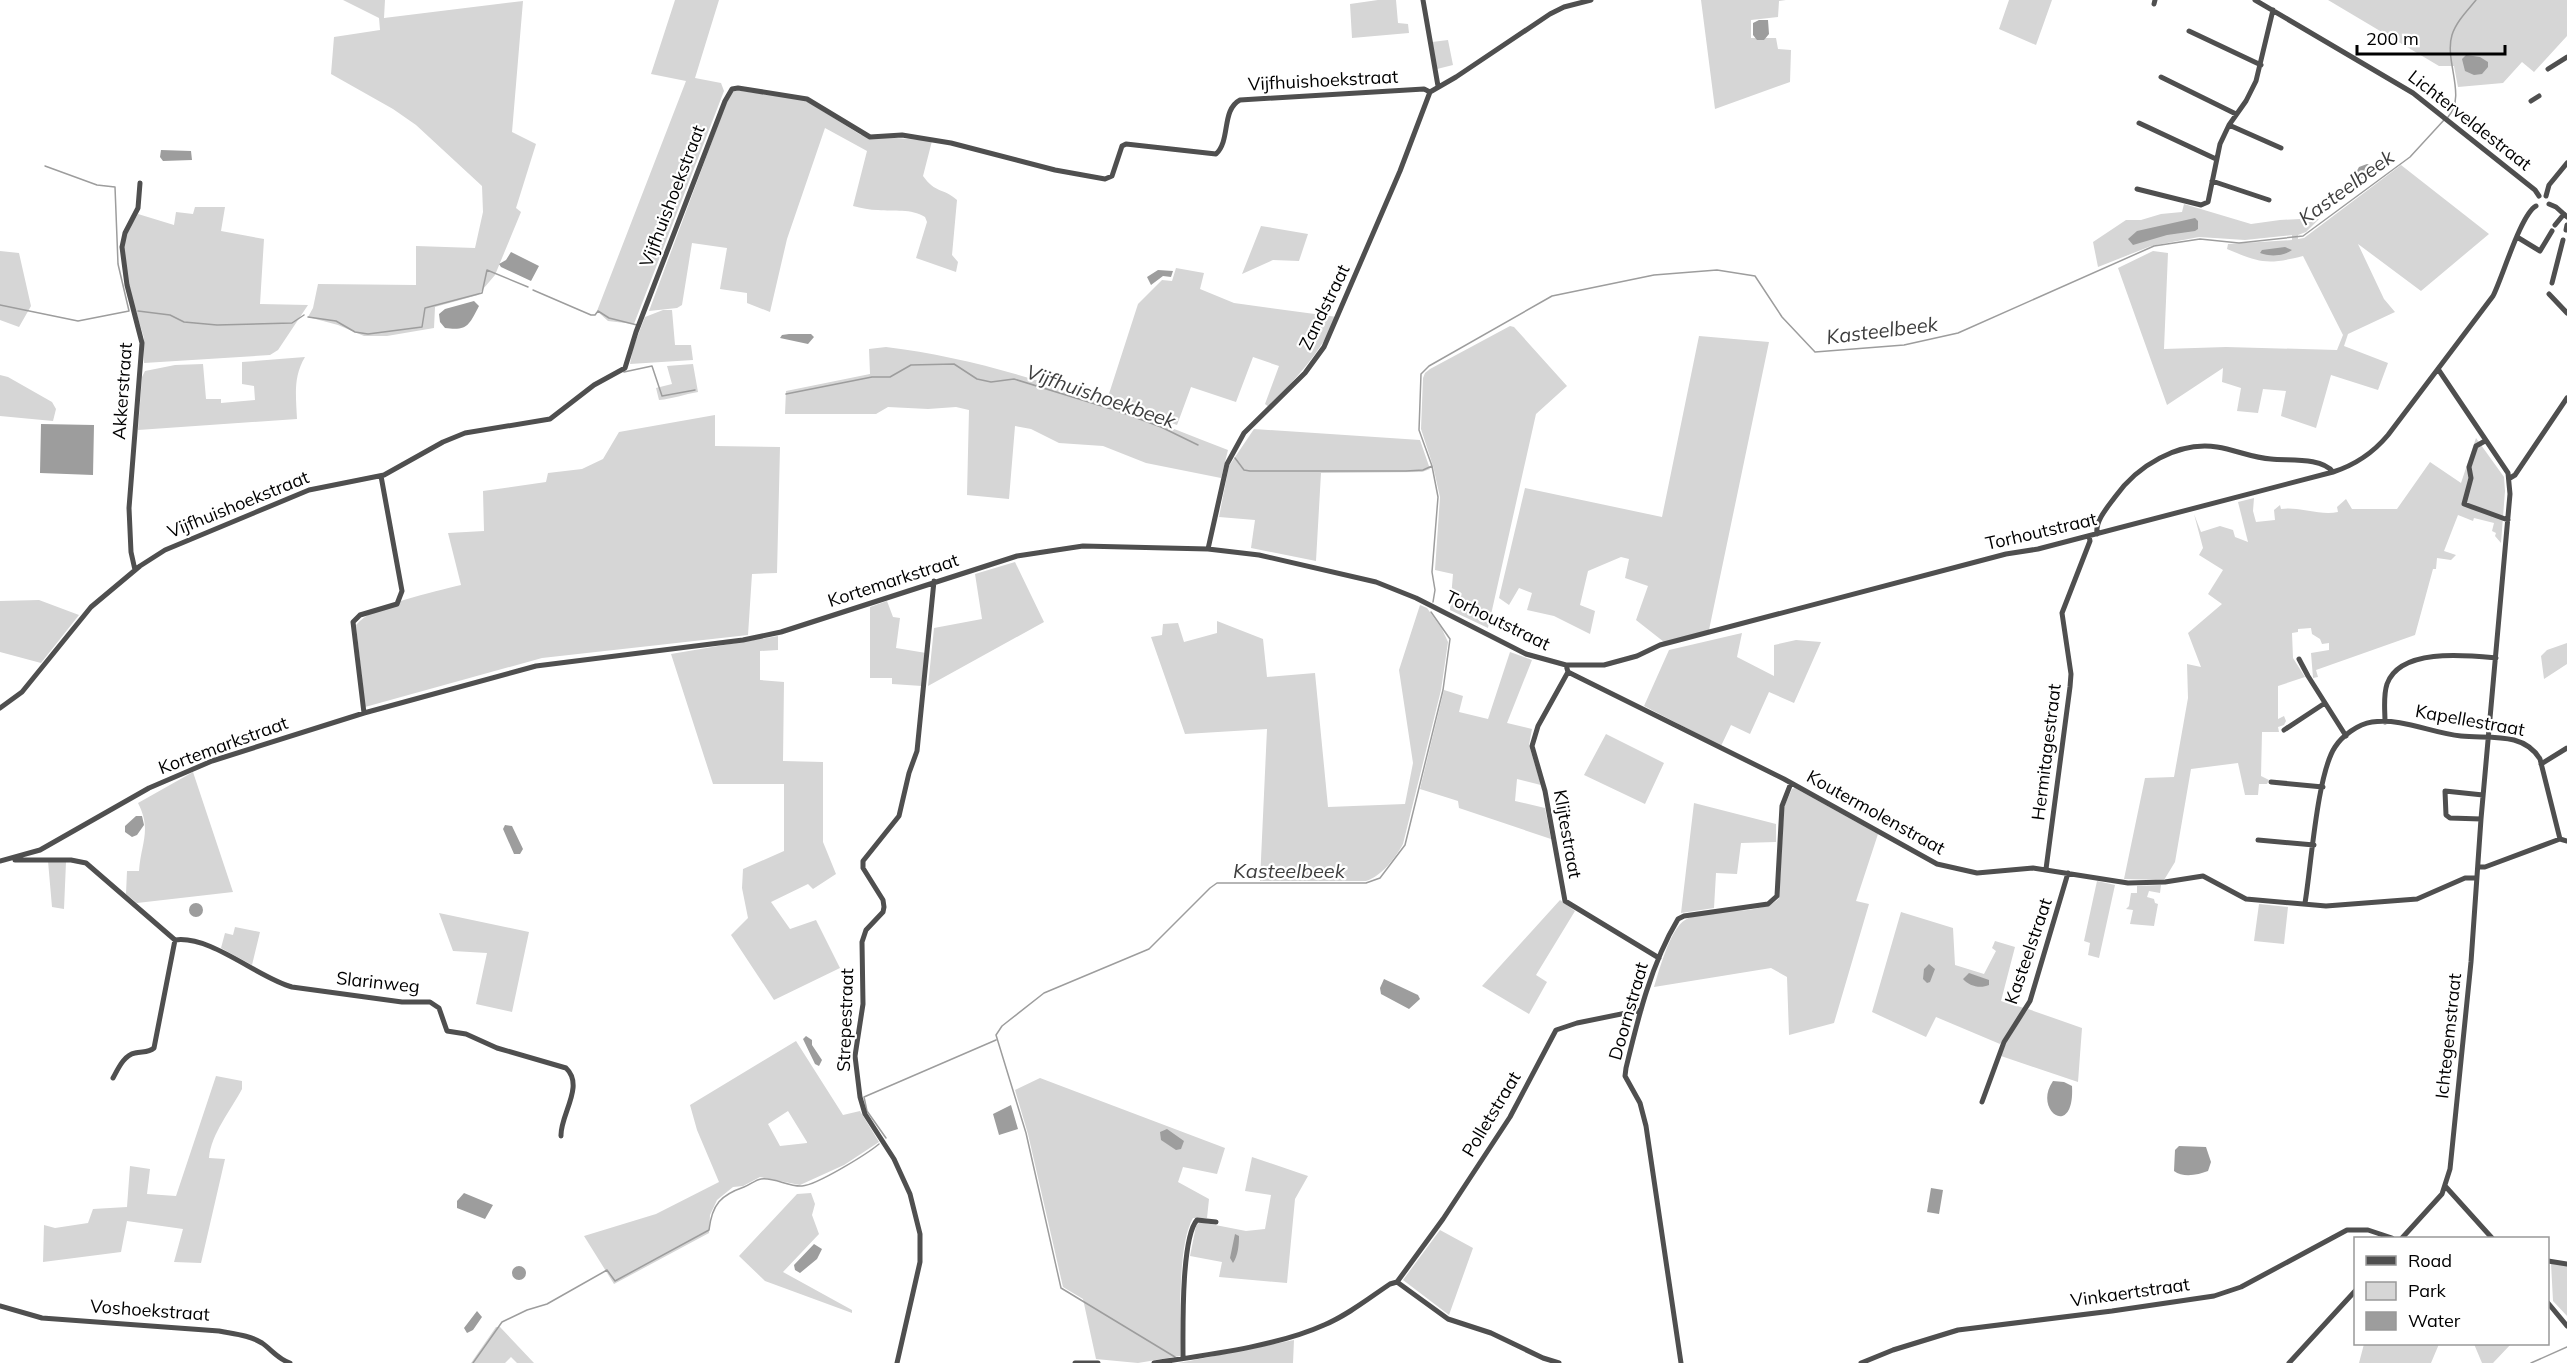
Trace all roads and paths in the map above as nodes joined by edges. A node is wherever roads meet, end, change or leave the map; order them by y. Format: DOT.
graph roads {
  1 [pos="1424,0"];
  2 [pos="1591,0"];
  3 [pos="2255,0"];
  4 [pos="2272,10"];
  5 [pos="2189,31"];
  6 [pos="2567,57"];
  7 [pos="2261,65"];
  8 [pos="2548,69"];
  9 [pos="2161,77"];
  10 [pos="1438,86"];
  11 [pos="1430,92"];
  12 [pos="2539,96"];
  13 [pos="2530,101"];
  14 [pos="2236,114"];
  15 [pos="2139,123"];
  16 [pos="2229,125"];
  17 [pos="2281,148"];
  18 [pos="2216,159"];
  19 [pos="2567,163"];
  20 [pos="2212,181"];
  21 [pos="140,183"];
  22 [pos="2549,185"];
  23 [pos="2137,189"];
  24 [pos="2540,194"];
  25 [pos="2269,200"];
  26 [pos="2549,204"];
  27 [pos="2536,206"];
  28 [pos="2565,215"];
  29 [pos="2517,237"];
  30 [pos="2563,240"];
  31 [pos="2552,248"];
  32 [pos="2552,283"];
  33 [pos="2549,294"];
  34 [pos="2567,313"];
  35 [pos="2438,369"];
  36 [pos="2567,398"];
  37 [pos="2485,441"];
  38 [pos="2332,472"];
  39 [pos="381,476"];
  40 [pos="2510,478"];
  41 [pos="2508,520"];
  42 [pos="2097,534"];
  43 [pos="2089,536"];
  44 [pos="1208,549"];
  45 [pos="135,570"];
  46 [pos="934,581"];
  47 [pos="1432,605"];
  48 [pos="2496,658"];
  49 [pos="2300,659"];
  50 [pos="1566,665"];
  51 [pos="1568,672"];
  52 [pos="2325,703"];
  53 [pos="0,708"];
  54 [pos="364,713"];
  55 [pos="2385,722"];
  56 [pos="2284,730"];
  57 [pos="2346,736"];
  58 [pos="2488,736"];
  59 [pos="2567,748"];
  60 [pos="2541,764"];
  61 [pos="2271,782"];
  62 [pos="1791,783"];
  63 [pos="2323,787"];
  64 [pos="2483,795"];
  65 [pos="2481,819"];
  66 [pos="2258,840"];
  67 [pos="2564,840"];
  68 [pos="2314,845"];
  69 [pos="9,860"];
  70 [pos="0,861"];
  71 [pos="2478,867"];
  72 [pos="2046,870"];
  73 [pos="2068,873"];
  74 [pos="2476,878"];
  75 [pos="2305,903"];
  76 [pos="175,940"];
  77 [pos="1659,958"];
  78 [pos="1641,1010"];
  79 [pos="113,1078"];
  80 [pos="1982,1102"];
  81 [pos="561,1136"];
  82 [pos="2446,1186"];
  83 [pos="1216,1222"];
  84 [pos="2387,1237"];
  85 [pos="2404,1237"];
  86 [pos="2491,1237"];
  87 [pos="2549,1261"];
  88 [pos="2567,1264"];
  89 [pos="1397,1282"];
  90 [pos="2354,1291"];
  91 [pos="2549,1305"];
  92 [pos="0,1306"];
  93 [pos="2567,1326"];
  94 [pos="1183,1358"];
  95 [pos="290,1363"];
  96 [pos="897,1363"];
  97 [pos="1075,1363"];
  98 [pos="1098,1363"];
  99 [pos="1154,1363"];
  100 [pos="1559,1363"];
  101 [pos="1680,1363"];
  102 [pos="1861,1363"];
  103 [pos="2289,1363"];
  1 -- 10 [label="street"];
  2 -- 10 [label="street"];
  3 -- 4 [label="street, Lichterveldestraat"];
  4 -- 7 [label="street"];
  4 -- 24 [label="street, Lichterveldestraat"];
  5 -- 7 [label="street"];
  6 -- 8 [label="street"];
  7 -- 14 [label="street"];
  9 -- 14 [label="street"];
  10 -- 11 [label="street"];
  11 -- 39 [label="street, Vijfhuishoekstraat"];
  11 -- 44 [label="street, Zandstraat"];
  12 -- 13 [label="street"];
  14 -- 16 [label="street"];
  15 -- 18 [label="street"];
  16 -- 17 [label="street"];
  16 -- 18 [label="street"];
  18 -- 20 [label="street"];
  19 -- 22 [label="street"];
  20 -- 23 [label="street"];
  20 -- 25 [label="street"];
  21 -- 45 [label="street, Akkerstraat"];
  22 -- 24 [label="street, Torhoutstraat"];
  22 -- 24 [label="street"];
  24 -- 26 [label="street"];
  24 -- 27 [label="street, Torhoutstraat"];
  26 -- 27 [label="street"];
  26 -- 28 [label="street"];
  27 -- 29 [label="street, Torhoutstraat"];
  28 -- 31 [label="street"];
  29 -- 31 [label="street"];
  29 -- 35 [label="street, Torhoutstraat"];
  30 -- 31 [label="street"];
  31 -- 32 [label="street"];
  33 -- 34 [label="street"];
  35 -- 37 [label="street"];
  35 -- 38 [label="street, Torhoutstraat"];
  36 -- 40 [label="street"];
  37 -- 40 [label="street"];
  37 -- 41 [label="street"];
  38 -- 42 [label="street, Torhoutstraat"];
  38 -- 42 [label="street"];
  39 -- 45 [label="street, Vijfhuishoekstraat"];
  39 -- 54 [label="street"];
  40 -- 41 [label="street, Ichtegemstraat"];
  41 -- 48 [label="street, Ichtegemstraat"];
  42 -- 43 [label="street, Torhoutstraat"];
  43 -- 50 [label="street, Torhoutstraat"];
  43 -- 72 [label="street, Hermitagestraat"];
  44 -- 46 [label="street, Kortemarkstraat"];
  44 -- 47 [label="street, Kortemarkstraat"];
  45 -- 53 [label="street, Vijfhuishoekstraat"];
  46 -- 54 [label="street, Kortemarkstraat"];
  46 -- 96 [label="street, Strepestraat"];
  47 -- 50 [label="street, Torhoutstraat"];
  48 -- 55 [label="street"];
  48 -- 58 [label="street, Ichtegemstraat"];
  49 -- 52 [label="street"];
  50 -- 51 [label="street"];
  51 -- 62 [label="street, Koutermolenstraat"];
  51 -- 77 [label="street, Klijtestraat"];
  52 -- 56 [label="street"];
  52 -- 57 [label="street"];
  54 -- 69 [label="street, Kortemarkstraat"];
  55 -- 57 [label="street, Kapellestraat"];
  55 -- 58 [label="street, Kapellestraat"];
  57 -- 63 [label="street"];
  58 -- 60 [label="street, Kapellestraat"];
  58 -- 64 [label="street, Ichtegemstraat"];
  59 -- 60 [label="street"];
  60 -- 67 [label="street, Kapellestraat"];
  61 -- 63 [label="street"];
  62 -- 72 [label="street, Koutermolenstraat"];
  62 -- 77 [label="street, Doornstraat"];
  63 -- 68 [label="street"];
  64 -- 65 [label="street, Ichtegemstraat"];
  64 -- 65 [label="street"];
  65 -- 71 [label="street, Ichtegemstraat"];
  66 -- 68 [label="street"];
  67 -- 71 [label="street"];
  68 -- 75 [label="street"];
  69 -- 70 [label="street, Kortemarkstraat"];
  69 -- 76 [label="street"];
  71 -- 74 [label="street, Ichtegemstraat"];
  72 -- 73 [label="street, Koutermolenstraat"];
  73 -- 75 [label="street, Koutermolenstraat"];
  73 -- 80 [label="street, Kasteelstraat"];
  74 -- 75 [label="street, Koutermolenstraat"];
  74 -- 82 [label="street, Ichtegemstraat"];
  76 -- 79 [label="street"];
  76 -- 81 [label="street, Slarinweg"];
  77 -- 78 [label="street, Doornstraat"];
  78 -- 89 [label="street, Polletstraat"];
  78 -- 101 [label="street, Doornstraat"];
  82 -- 85 [label="street, Ichtegemstraat"];
  82 -- 86 [label="street"];
  83 -- 94 [label="street"];
  84 -- 102 [label="street, Vinkaertstraat"];
  87 -- 88 [label="street"];
  89 -- 94 [label="street, Polletstraat"];
  89 -- 100 [label="street"];
  90 -- 103 [label="street"];
  91 -- 93 [label="street"];
  92 -- 95 [label="street, Voshoekstraat"];
  94 -- 99 [label="street, Polletstraat"];
  97 -- 98 [label="street"];
}
